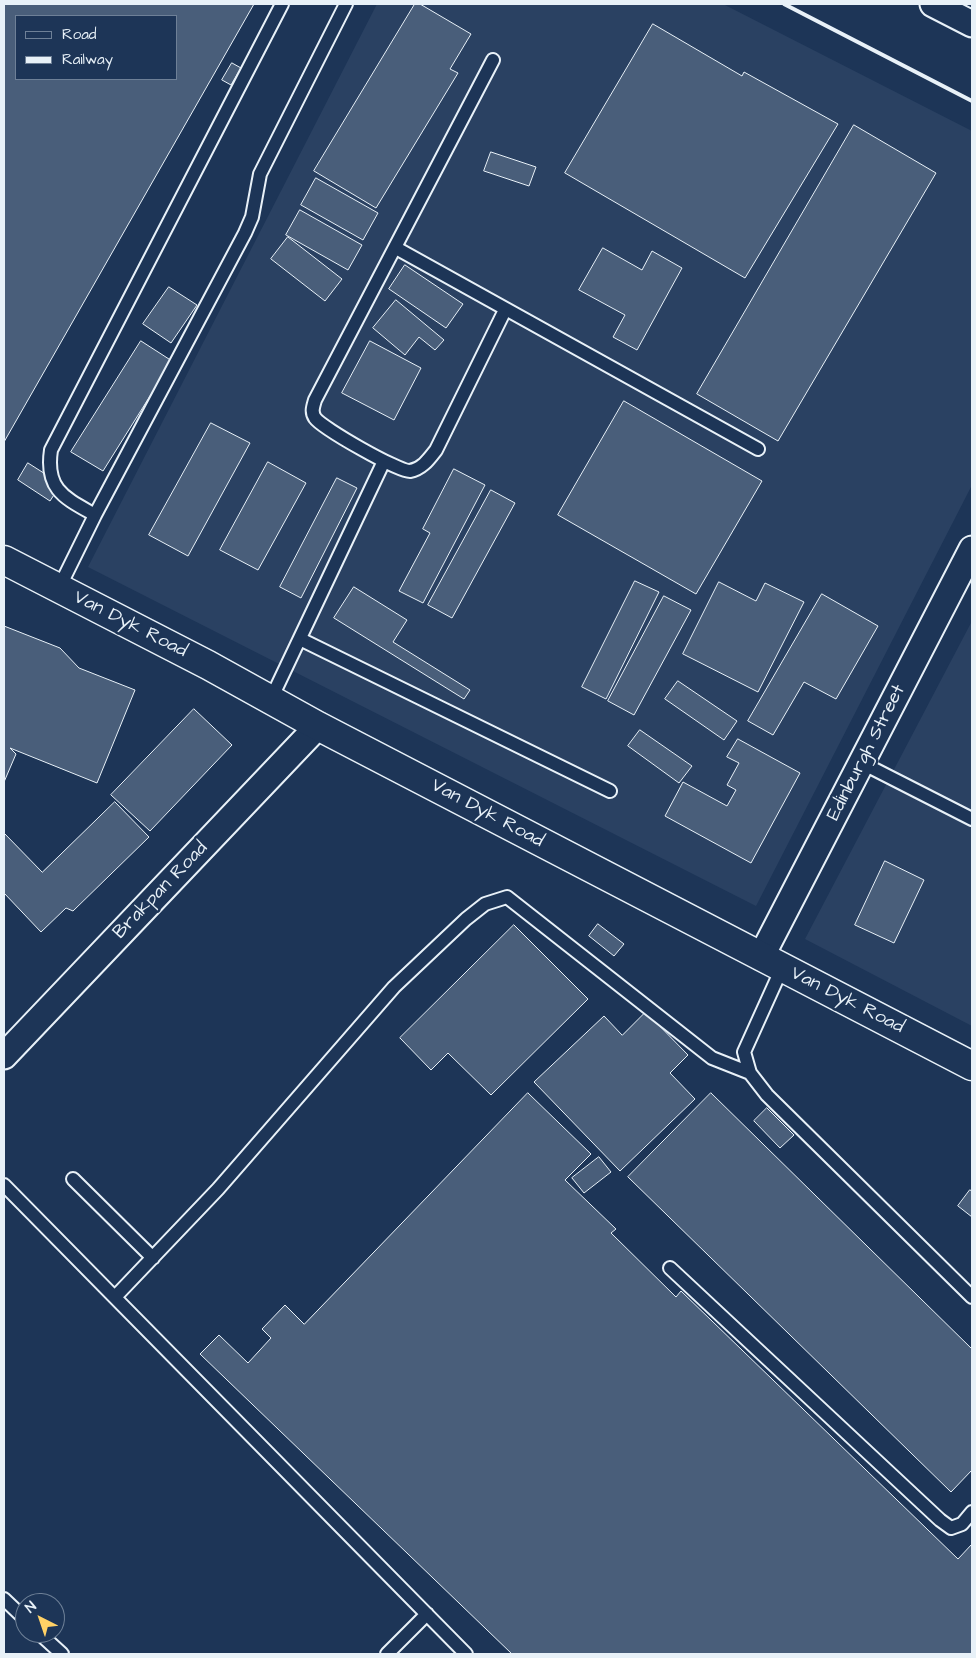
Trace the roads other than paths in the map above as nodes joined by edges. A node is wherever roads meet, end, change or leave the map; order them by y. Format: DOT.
graph roads {
  1 [pos="282,4"];
  2 [pos="346,4"];
  3 [pos="933,4"];
  4 [pos="972,24"];
  5 [pos="493,60"];
  6 [pos="396,248"];
  7 [pos="505,310"];
  8 [pos="758,449"];
  9 [pos="384,461"];
  10 [pos="95,515"];
  11 [pos="972,550"];
  12 [pos="4,560"];
  13 [pos="59,588"];
  14 [pos="300,638"];
  15 [pos="271,699"];
  16 [pos="318,726"];
  17 [pos="862,763"];
  18 [pos="610,791"];
  19 [pos="972,819"];
  20 [pos="772,962"];
  21 [pos="4,1056"];
  22 [pos="972,1066"];
  23 [pos="750,1073"];
  24 [pos="73,1179"];
  25 [pos="4,1185"];
  26 [pos="153,1258"];
  27 [pos="670,1268"];
  28 [pos="115,1297"];
  29 [pos="972,1297"];
  30 [pos="972,1512"];
  31 [pos="4,1599"];
  32 [pos="15,1610"];
  33 [pos="427,1614"];
  34 [pos="50,1643"];
  35 [pos="62,1654"];
  36 [pos="387,1654"];
  37 [pos="466,1654"];
  1 -- 10 [label="lane"];
  2 -- 10 [label="lane"];
  3 -- 4 [label="street"];
  5 -- 6 [label="lane"];
  6 -- 7 [label="lane"];
  6 -- 9 [label="lane"];
  7 -- 8 [label="lane"];
  7 -- 9 [label="lane"];
  9 -- 14 [label="lane"];
  10 -- 13 [label="lane"];
  11 -- 17 [label="street, Edinburgh Street"];
  12 -- 13 [label="main road, Van Dyk Road"];
  13 -- 15 [label="main road, Van Dyk Road"];
  14 -- 15 [label="lane"];
  14 -- 18 [label="lane"];
  15 -- 16 [label="main road, Van Dyk Road"];
  16 -- 20 [label="main road, Van Dyk Road"];
  16 -- 21 [label="street, Brakpan Road"];
  17 -- 19 [label="lane"];
  17 -- 20 [label="street, Edinburgh Street"];
  20 -- 22 [label="main road, Van Dyk Road"];
  20 -- 23 [label="lane"];
  23 -- 26 [label="lane"];
  23 -- 29 [label="lane"];
  24 -- 26 [label="lane"];
  25 -- 28 [label="lane"];
  26 -- 28 [label="lane"];
  27 -- 30 [label="lane"];
  28 -- 33 [label="lane"];
  31 -- 32 [label="lane"];
  33 -- 36 [label="lane"];
  33 -- 37 [label="lane"];
  34 -- 35 [label="lane"];
}
